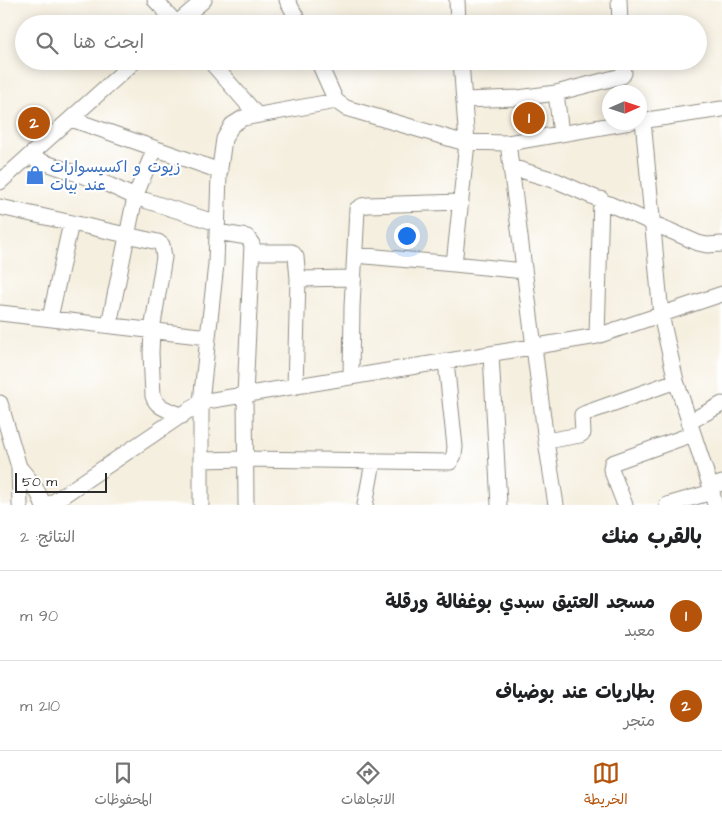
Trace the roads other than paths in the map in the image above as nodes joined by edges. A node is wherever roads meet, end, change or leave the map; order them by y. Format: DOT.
graph roads {
  1 [pos="155,0"];
  2 [pos="204,0"];
  3 [pos="287,0"];
  4 [pos="457,0"];
  5 [pos="619,0"];
  6 [pos="169,15"];
  7 [pos="187,15"];
  8 [pos="295,15"];
  9 [pos="458,15"];
  10 [pos="620,15"];
  11 [pos="125,70"];
  12 [pos="218,70"];
  13 [pos="322,70"];
  14 [pos="462,70"];
  15 [pos="624,70"];
  16 [pos="556,93"];
  17 [pos="464,100"];
  18 [pos="336,101"];
  19 [pos="722,108"];
  20 [pos="256,115"];
  21 [pos="71,119"];
  22 [pos="647,119"];
  23 [pos="602,127"];
  24 [pos="638,130"];
  25 [pos="561,134"];
  26 [pos="467,143"];
  27 [pos="508,143"];
  28 [pos="155,148"];
  29 [pos="29,157"];
  30 [pos="511,168"];
  31 [pos="220,171"];
  32 [pos="1,179"];
  33 [pos="135,197"];
  34 [pos="601,199"];
  35 [pos="461,202"];
  36 [pos="0,207"];
  37 [pos="653,222"];
  38 [pos="71,223"];
  39 [pos="217,228"];
  40 [pos="128,236"];
  41 [pos="722,244"];
  42 [pos="252,252"];
  43 [pos="354,255"];
  44 [pos="454,264"];
  45 [pos="524,271"];
  46 [pos="354,278"];
  47 [pos="298,279"];
  48 [pos="722,294"];
  49 [pos="0,313"];
  50 [pos="661,314"];
  51 [pos="50,318"];
  52 [pos="109,325"];
  53 [pos="152,330"];
  54 [pos="598,336"];
  55 [pos="208,337"];
  56 [pos="534,347"];
  57 [pos="491,354"];
  58 [pos="446,362"];
  59 [pos="351,377"];
  60 [pos="676,381"];
  61 [pos="295,387"];
  62 [pos="244,395"];
  63 [pos="201,402"];
  64 [pos="0,403"];
  65 [pos="722,404"];
  66 [pos="182,416"];
  67 [pos="691,428"];
  68 [pos="546,441"];
  69 [pos="246,459"];
  70 [pos="201,460"];
  71 [pos="373,462"];
  72 [pos="19,467"];
  73 [pos="716,494"];
  74 [pos="20,505"];
  75 [pos="44,505"];
  76 [pos="49,505"];
  77 [pos="201,505"];
  78 [pos="246,505"];
  79 [pos="365,505"];
  80 [pos="499,505"];
  81 [pos="556,505"];
  82 [pos="625,505"];
  83 [pos="667,505"];
  1 -- 6 [label="street"];
  2 -- 7 [label="street"];
  3 -- 8 [label="street"];
  4 -- 9 [label="street"];
  5 -- 10 [label="street"];
  11 -- 21 [label="street"];
  12 -- 20 [label="street"];
  13 -- 18 [label="street"];
  14 -- 17 [label="street"];
  15 -- 16 [label="street"];
  16 -- 17 [label="street"];
  16 -- 25 [label="street"];
  17 -- 26 [label="street"];
  18 -- 20 [label="street"];
  18 -- 26 [label="street"];
  19 -- 22 [label="street"];
  20 -- 31 [label="street"];
  21 -- 28 [label="street"];
  21 -- 29 [label="street"];
  23 -- 25 [label="street"];
  24 -- 37 [label="street"];
  25 -- 27 [label="street"];
  26 -- 27 [label="street"];
  26 -- 35 [label="street"];
  27 -- 30 [label="street"];
  28 -- 31 [label="street"];
  28 -- 33 [label="street"];
  29 -- 32 [label="street"];
  29 -- 33 [label="street"];
  30 -- 34 [label="street"];
  30 -- 45 [label="street"];
  31 -- 39 [label="street"];
  33 -- 39 [label="street"];
  33 -- 40 [label="street"];
  34 -- 37 [label="street"];
  34 -- 54 [label="street"];
  35 -- 43 [label="street"];
  35 -- 44 [label="street"];
  36 -- 38 [label="street"];
  37 -- 41 [label="street"];
  37 -- 50 [label="street"];
  38 -- 40 [label="street"];
  38 -- 51 [label="street"];
  39 -- 42 [label="street"];
  39 -- 55 [label="street"];
  40 -- 52 [label="street"];
  40 -- 53 [label="street"];
  42 -- 47 [label="street"];
  42 -- 62 [label="street"];
  43 -- 44 [label="street"];
  43 -- 46 [label="street"];
  44 -- 45 [label="street"];
  45 -- 56 [label="street"];
  46 -- 47 [label="street"];
  46 -- 59 [label="street"];
  47 -- 61 [label="street"];
  48 -- 50 [label="street"];
  49 -- 51 [label="street"];
  50 -- 54 [label="street"];
  50 -- 60 [label="street"];
  51 -- 52 [label="street"];
  52 -- 53 [label="street"];
  53 -- 55 [label="street"];
  53 -- 66 [label="street"];
  54 -- 56 [label="street"];
  55 -- 63 [label="street"];
  56 -- 57 [label="street"];
  56 -- 68 [label="street"];
  57 -- 58 [label="street"];
  57 -- 80 [label="street"];
  58 -- 59 [label="street"];
  58 -- 71 [label="street"];
  59 -- 61 [label="street"];
  60 -- 67 [label="street"];
  60 -- 68 [label="street"];
  61 -- 62 [label="street"];
  62 -- 63 [label="street"];
  62 -- 69 [label="street"];
  63 -- 66 [label="street"];
  63 -- 70 [label="street"];
  64 -- 72 [label="street"];
  65 -- 67 [label="street"];
  66 -- 76 [label="street"];
  67 -- 73 [label="street"];
  67 -- 82 [label="street"];
  68 -- 81 [label="street"];
  69 -- 70 [label="street"];
  69 -- 71 [label="street"];
  69 -- 78 [label="street"];
  70 -- 77 [label="street"];
  71 -- 79 [label="street"];
  72 -- 74 [label="street"];
  72 -- 75 [label="street"];
  73 -- 83 [label="street"];
}
